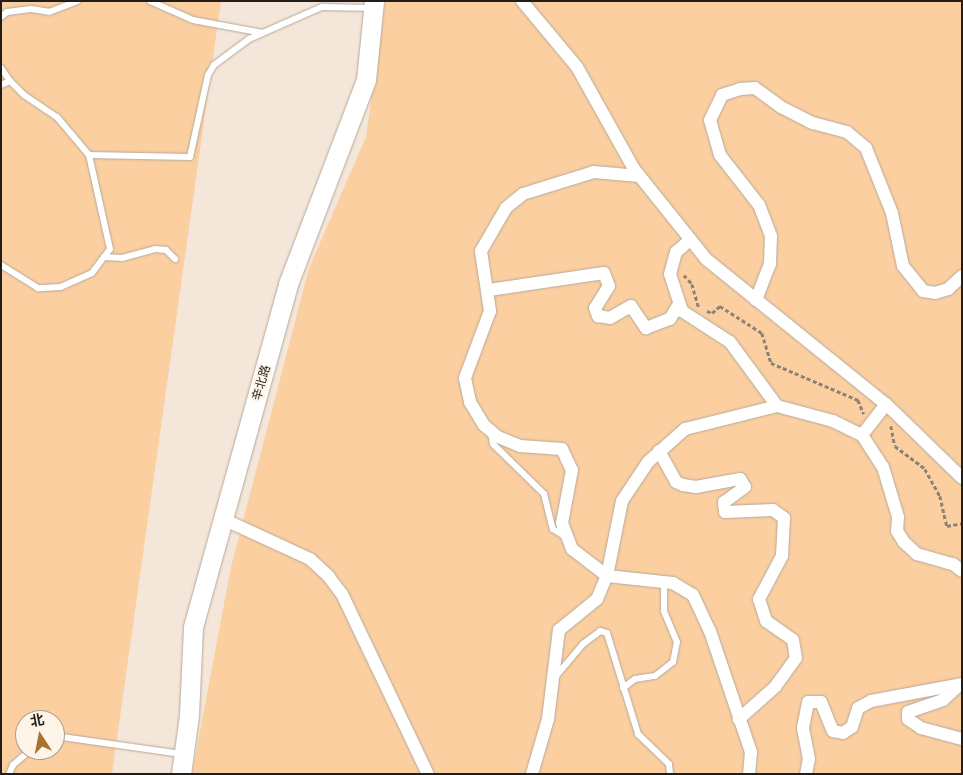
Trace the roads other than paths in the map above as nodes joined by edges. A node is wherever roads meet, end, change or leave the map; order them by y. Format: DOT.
graph roads {
  1 [pos="77,1"];
  2 [pos="150,1"];
  3 [pos="522,1"];
  4 [pos="374,5"];
  5 [pos="1,17"];
  6 [pos="266,33"];
  7 [pos="1,68"];
  8 [pos="10,80"];
  9 [pos="1,85"];
  10 [pos="89,155"];
  11 [pos="639,176"];
  12 [pos="690,240"];
  13 [pos="104,257"];
  14 [pos="176,259"];
  15 [pos="1,265"];
  16 [pos="962,276"];
  17 [pos="488,290"];
  18 [pos="756,300"];
  19 [pos="679,304"];
  20 [pos="886,404"];
  21 [pos="777,406"];
  22 [pos="490,430"];
  23 [pos="866,430"];
  24 [pos="659,451"];
  25 [pos="962,478"];
  26 [pos="224,519"];
  27 [pos="564,536"];
  28 [pos="962,571"];
  29 [pos="606,576"];
  30 [pos="664,582"];
  31 [pos="555,677"];
  32 [pos="961,685"];
  33 [pos="624,688"];
  34 [pos="739,719"];
  35 [pos="65,737"];
  36 [pos="962,739"];
  37 [pos="185,754"];
  38 [pos="18,760"];
  39 [pos="9,774"];
  40 [pos="181,774"];
  41 [pos="428,774"];
  42 [pos="532,774"];
  43 [pos="670,774"];
  44 [pos="749,774"];
  45 [pos="806,774"];
  1 -- 5 [label="lane"];
  2 -- 6 [label="lane"];
  3 -- 11 [label="street"];
  4 -- 6 [label="lane"];
  4 -- 26 [label="main road, 辛北路"];
  6 -- 10 [label="lane"];
  7 -- 8 [label="lane"];
  8 -- 9 [label="lane"];
  8 -- 10 [label="lane"];
  10 -- 13 [label="lane"];
  11 -- 12 [label="street"];
  11 -- 17 [label="street"];
  12 -- 18 [label="street"];
  12 -- 19 [label="street"];
  13 -- 14 [label="lane"];
  13 -- 15 [label="lane"];
  16 -- 18 [label="street"];
  17 -- 19 [label="street"];
  17 -- 22 [label="street"];
  18 -- 20 [label="street"];
  19 -- 21 [label="street"];
  20 -- 23 [label="street"];
  20 -- 25 [label="street"];
  21 -- 23 [label="street"];
  21 -- 24 [label="street"];
  22 -- 27 [label="lane"];
  22 -- 27 [label="street"];
  23 -- 28 [label="street"];
  24 -- 29 [label="street"];
  24 -- 34 [label="street"];
  26 -- 37 [label="main road, 辛北路"];
  26 -- 41 [label="street"];
  27 -- 29 [label="street"];
  29 -- 30 [label="street"];
  29 -- 31 [label="street"];
  30 -- 33 [label="lane"];
  30 -- 34 [label="street"];
  31 -- 33 [label="lane"];
  31 -- 42 [label="street"];
  32 -- 36 [label="street"];
  32 -- 45 [label="street"];
  33 -- 43 [label="lane"];
  34 -- 44 [label="street"];
  35 -- 37 [label="lane"];
  37 -- 40 [label="main road, 辛北路"];
  38 -- 39 [label="lane"];
}
